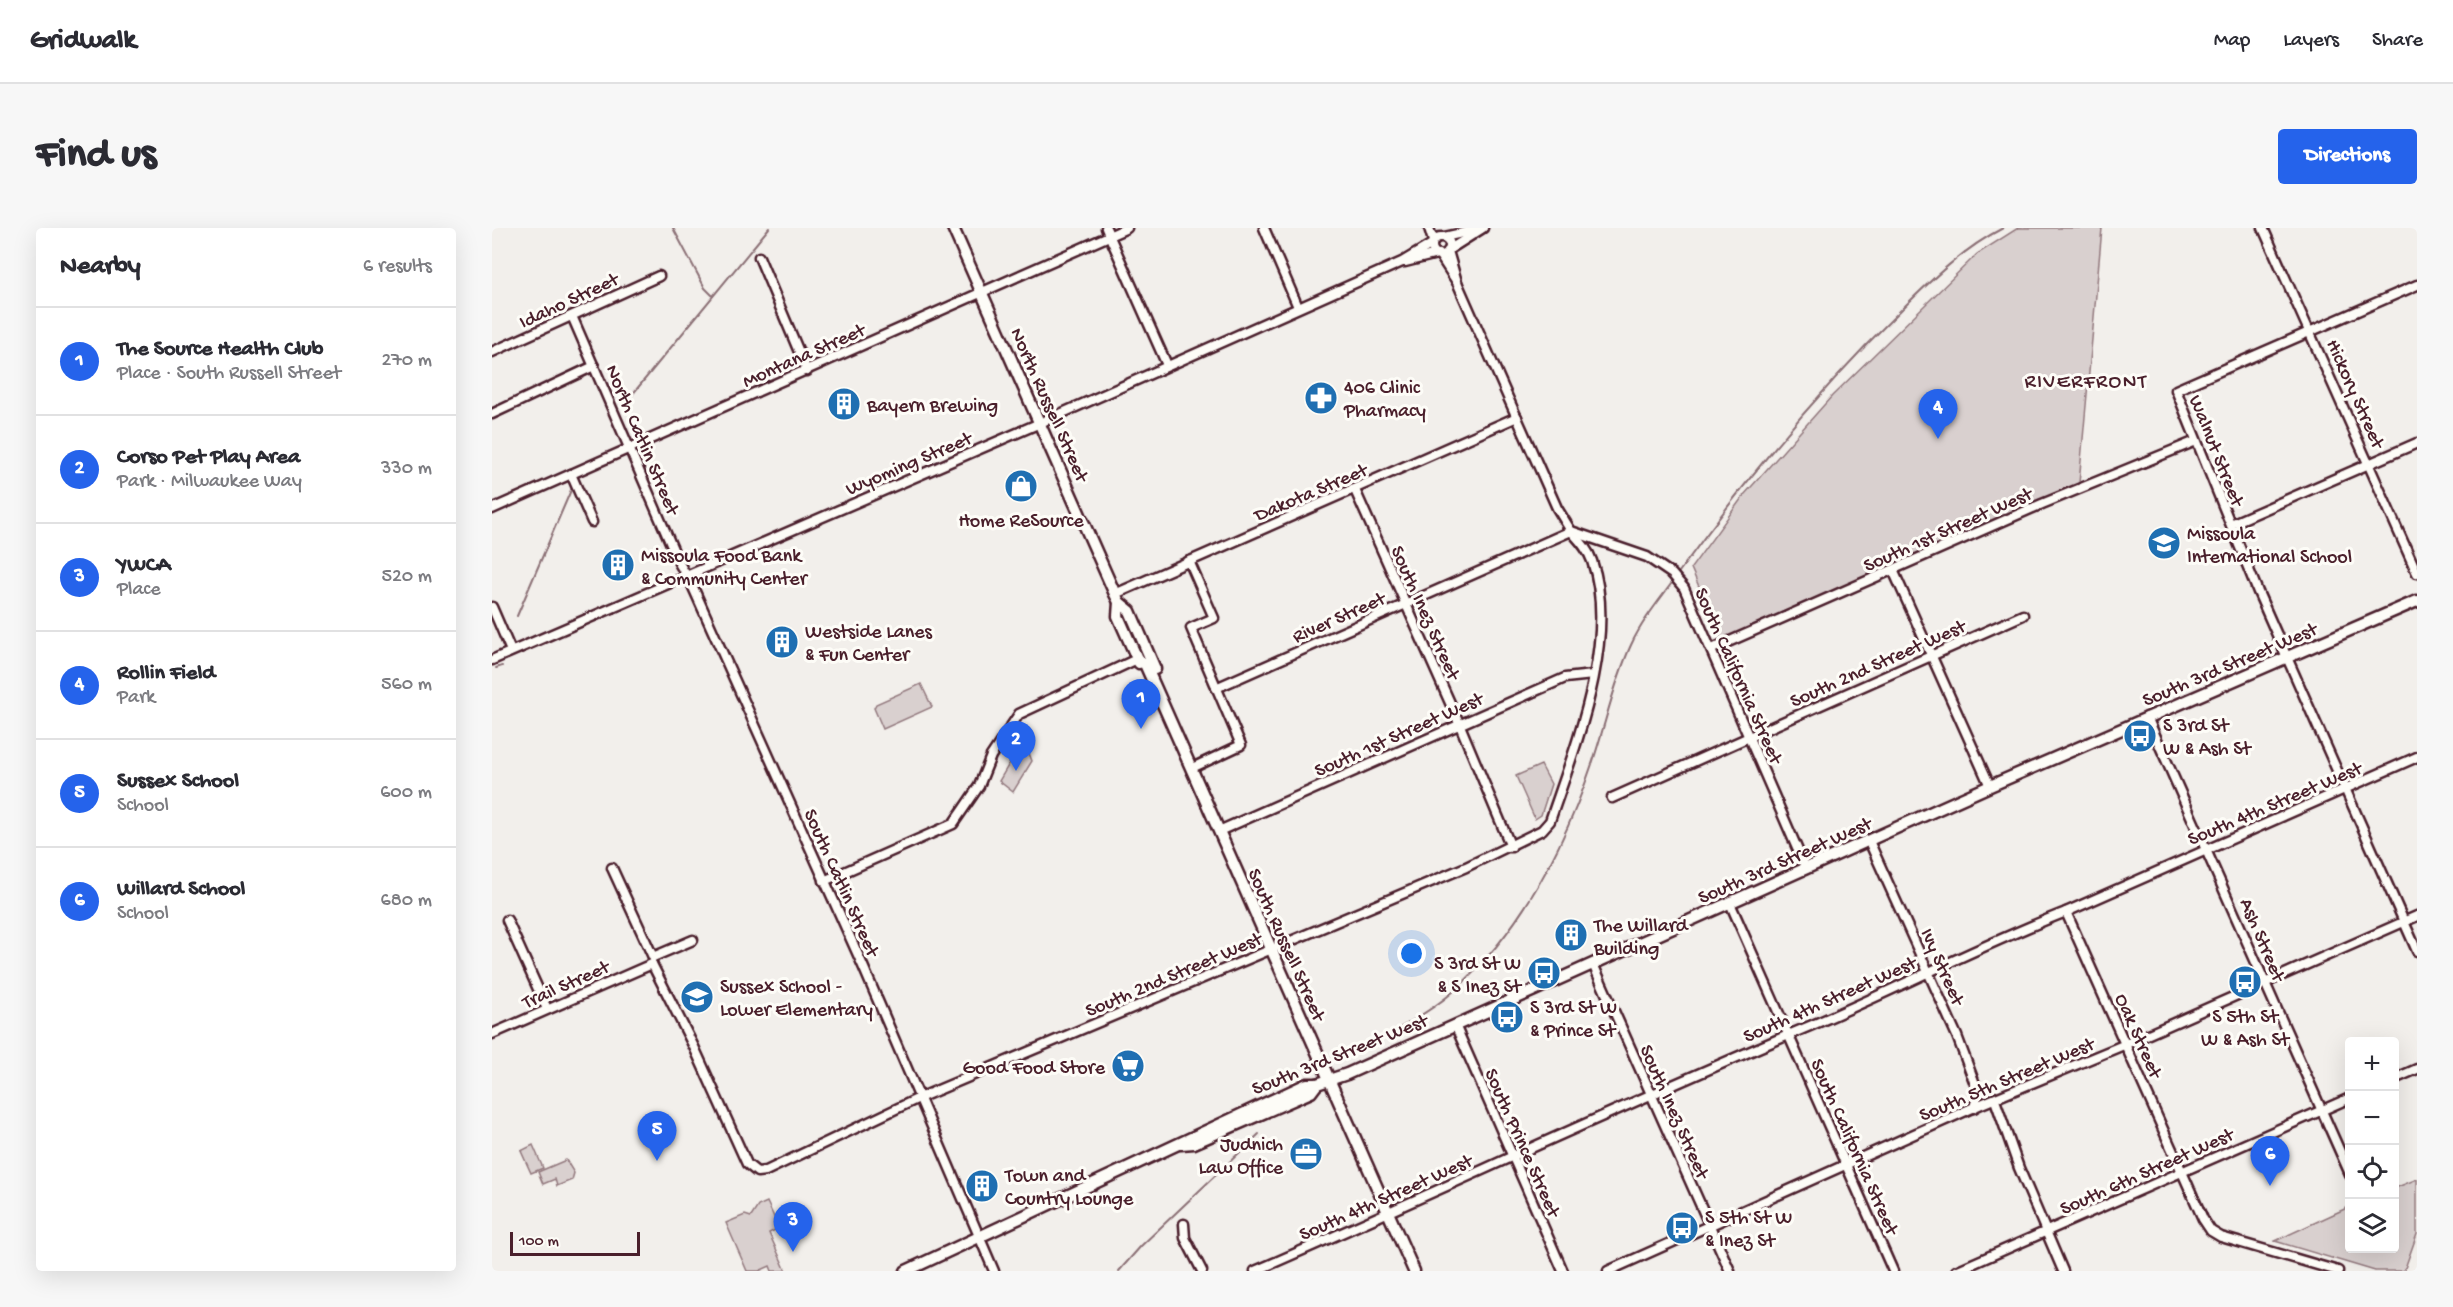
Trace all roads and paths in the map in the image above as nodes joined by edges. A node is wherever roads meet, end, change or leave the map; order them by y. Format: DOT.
graph roads {
  1 [pos="953,228"];
  2 [pos="1127,228"];
  3 [pos="1264,228"];
  4 [pos="1429,228"];
  5 [pos="1437,228"];
  6 [pos="2263,228"];
  7 [pos="1482,229"];
  8 [pos="1108,232"];
  9 [pos="1443,237"];
  10 [pos="1433,242"];
  11 [pos="1449,250"];
  12 [pos="1438,254"];
  13 [pos="759,257"];
  14 [pos="1402,262"];
  15 [pos="658,276"];
  16 [pos="1457,282"];
  17 [pos="2417,285"];
  18 [pos="981,291"];
  19 [pos="1298,307"];
  20 [pos="572,316"];
  21 [pos="2311,331"];
  22 [pos="492,352"];
  23 [pos="1167,365"];
  24 [pos="594,366"];
  25 [pos="807,371"];
  26 [pos="492,414"];
  27 [pos="1517,417"];
  28 [pos="1040,423"];
  29 [pos="2196,441"];
  30 [pos="2417,443"];
  31 [pos="629,448"];
  32 [pos="2370,464"];
  33 [pos="571,474"];
  34 [pos="1356,490"];
  35 [pos="492,509"];
  36 [pos="592,522"];
  37 [pos="2231,524"];
  38 [pos="1571,531"];
  39 [pos="1189,561"];
  40 [pos="1893,570"];
  41 [pos="2417,573"];
  42 [pos="686,575"];
  43 [pos="1117,598"];
  44 [pos="2417,601"];
  45 [pos="1405,605"];
  46 [pos="492,607"];
  47 [pos="2023,615"];
  48 [pos="1712,649"];
  49 [pos="511,651"];
  50 [pos="1931,656"];
  51 [pos="1137,659"];
  52 [pos="2287,659"];
  53 [pos="492,660"];
  54 [pos="1593,675"];
  55 [pos="1216,688"];
  56 [pos="1160,696"];
  57 [pos="2147,717"];
  58 [pos="1459,723"];
  59 [pos="1749,737"];
  60 [pos="2417,757"];
  61 [pos="1192,768"];
  62 [pos="1990,786"];
  63 [pos="2344,790"];
  64 [pos="1612,798"];
  65 [pos="1219,831"];
  66 [pos="1869,841"];
  67 [pos="1511,847"];
  68 [pos="2207,848"];
  69 [pos="612,868"];
  70 [pos="1806,869"];
  71 [pos="824,881"];
  72 [pos="1730,903"];
  73 [pos="2066,912"];
  74 [pos="2417,916"];
  75 [pos="507,920"];
  76 [pos="2404,921"];
  77 [pos="693,939"];
  78 [pos="1270,948"];
  79 [pos="2417,951"];
  80 [pos="653,961"];
  81 [pos="1593,964"];
  82 [pos="1928,972"];
  83 [pos="2265,982"];
  84 [pos="547,1009"];
  85 [pos="1455,1025"];
  86 [pos="492,1034"];
  87 [pos="1789,1035"];
  88 [pos="2126,1044"];
  89 [pos="2417,1069"];
  90 [pos="2399,1077"];
  91 [pos="1323,1082"];
  92 [pos="1651,1094"];
  93 [pos="919,1098"];
  94 [pos="1995,1100"];
  95 [pos="2345,1100"];
  96 [pos="1974,1108"];
  97 [pos="2322,1110"];
  98 [pos="1513,1157"];
  99 [pos="2345,1165"];
  100 [pos="1848,1166"];
  101 [pos="2183,1172"];
  102 [pos="1388,1213"];
  103 [pos="1184,1224"];
  104 [pos="1710,1227"];
  105 [pos="2045,1233"];
  106 [pos="979,1237"];
  107 [pos="2332,1270"];
  108 [pos="906,1271"];
  109 [pos="994,1271"];
  110 [pos="1202,1271"];
  111 [pos="1256,1271"];
  112 [pos="1414,1271"];
  113 [pos="1563,1271"];
  114 [pos="1608,1271"];
  115 [pos="1730,1271"];
  116 [pos="1893,1271"];
  117 [pos="1956,1271"];
  118 [pos="2063,1271"];
  1 -- 18 [label="main road, North Russell Street"];
  2 -- 8 [label="street, Montana Street"];
  3 -- 19 [label="street"];
  4 -- 10 [label="street"];
  5 -- 9 [label="street"];
  6 -- 21 [label="street, Hickory Street"];
  7 -- 9 [label="street"];
  7 -- 11 [label="street"];
  8 -- 18 [label="street, Montana Street"];
  8 -- 23 [label="street"];
  9 -- 10 [label="street"];
  9 -- 11 [label="street"];
  10 -- 12 [label="street"];
  10 -- 14 [label="street, Wyoming Street"];
  11 -- 12 [label="street"];
  11 -- 16 [label="street"];
  12 -- 14 [label="street, Wyoming Street"];
  12 -- 16 [label="street"];
  13 -- 25 [label="street"];
  14 -- 19 [label="street, Wyoming Street"];
  15 -- 20 [label="street, Idaho Street"];
  16 -- 27 [label="street"];
  17 -- 21 [label="street"];
  18 -- 25 [label="street, Montana Street"];
  18 -- 28 [label="main road, North Russell Street"];
  19 -- 23 [label="street, Wyoming Street"];
  20 -- 22 [label="street, Idaho Street"];
  20 -- 24 [label="street, North Catlin Street"];
  21 -- 29 [label="street, Walnut Street"];
  21 -- 32 [label="street, Hickory Street"];
  23 -- 28 [label="street, Wyoming Street"];
  24 -- 26 [label="street"];
  24 -- 31 [label="street, North Catlin Street"];
  25 -- 31 [label="street, Montana Street"];
  27 -- 34 [label="street, Dakota Street"];
  27 -- 38 [label="street"];
  28 -- 42 [label="street, Wyoming Street"];
  28 -- 43 [label="main road, North Russell Street"];
  29 -- 37 [label="street, Walnut Street"];
  29 -- 40 [label="street, South 1st Street West"];
  30 -- 32 [label="street"];
  31 -- 33 [label="street, Montana Street"];
  31 -- 42 [label="street, North Catlin Street"];
  32 -- 37 [label="street"];
  32 -- 41 [label="street, Hickory Street"];
  33 -- 35 [label="street, Montana Street"];
  33 -- 36 [label="street"];
  34 -- 39 [label="street, Dakota Street"];
  34 -- 45 [label="street, South Inez Street"];
  37 -- 52 [label="street, Walnut Street"];
  38 -- 45 [label="street, River Street"];
  38 -- 48 [label="street, South California Street"];
  38 -- 54 [label="street, South 2nd Street West"];
  39 -- 43 [label="street, Dakota Street"];
  39 -- 55 [label="street"];
  40 -- 48 [label="street, South 1st Street West"];
  40 -- 50 [label="street"];
  42 -- 49 [label="street, Wyoming Street"];
  42 -- 71 [label="street, South Catlin Street"];
  43 -- 51 [label="main road, South Russell Street"];
  43 -- 56 [label="main road, South Russell Street"];
  44 -- 52 [label="main road, South 3rd Street West"];
  45 -- 55 [label="street, River Street"];
  45 -- 58 [label="street, South Inez Street"];
  46 -- 49 [label="street"];
  47 -- 50 [label="street, South 2nd Street West"];
  48 -- 59 [label="street, South California Street"];
  49 -- 53 [label="street, Wyoming Street"];
  50 -- 59 [label="street, South 2nd Street West"];
  50 -- 62 [label="street"];
  51 -- 56 [label="main road, South Russell Street"];
  51 -- 71 [label="street"];
  52 -- 57 [label="main road, South 3rd Street West"];
  52 -- 63 [label="street, Walnut Street"];
  54 -- 58 [label="street, South 1st Street West"];
  54 -- 67 [label="street, South 2nd Street West"];
  55 -- 61 [label="street"];
  56 -- 61 [label="main road, South Russell Street"];
  57 -- 62 [label="main road, South 3rd Street West"];
  57 -- 68 [label="street, Ash Street"];
  58 -- 65 [label="street, South 1st Street West"];
  58 -- 67 [label="street, South Inez Street"];
  59 -- 64 [label="street, South 2nd Street West"];
  59 -- 70 [label="street, South California Street"];
  60 -- 63 [label="street, South 4th Street West"];
  61 -- 65 [label="main road, South Russell Street"];
  62 -- 66 [label="main road, South 3rd Street West"];
  63 -- 68 [label="street, South 4th Street West"];
  63 -- 76 [label="street, Walnut Street"];
  65 -- 78 [label="main road, South Russell Street"];
  66 -- 70 [label="main road, South 3rd Street West"];
  66 -- 82 [label="street, Ivy Street"];
  67 -- 78 [label="street, South 2nd Street West"];
  68 -- 73 [label="street, South 4th Street West"];
  68 -- 83 [label="street, Ash Street"];
  69 -- 80 [label="street"];
  70 -- 72 [label="main road, South 3rd Street West"];
  71 -- 93 [label="street, South Catlin Street"];
  72 -- 81 [label="main road, South 3rd Street West"];
  72 -- 87 [label="street, South California Street"];
  73 -- 82 [label="street, South 4th Street West"];
  73 -- 88 [label="street, Oak Street"];
  74 -- 76 [label="street, South 5th Street West"];
  75 -- 84 [label="street"];
  76 -- 79 [label="street, Walnut Street"];
  76 -- 83 [label="street, South 5th Street West"];
  77 -- 80 [label="street, Trail Street"];
  78 -- 91 [label="main road, South Russell Street"];
  78 -- 93 [label="street, South 2nd Street West"];
  80 -- 84 [label="street, Trail Street"];
  80 -- 93 [label="street, South 2nd Street West"];
  81 -- 85 [label="main road, South 3rd Street West"];
  81 -- 92 [label="street, South Inez Street"];
  82 -- 87 [label="street, South 4th Street West"];
  82 -- 96 [label="street, Ivy Street"];
  83 -- 88 [label="street, South 5th Street West"];
  83 -- 97 [label="street, Ash Street"];
  84 -- 86 [label="street, Trail Street"];
  85 -- 91 [label="main road, South 3rd Street West"];
  85 -- 98 [label="street, South Prince Street"];
  87 -- 92 [label="street, South 4th Street West"];
  87 -- 100 [label="street, South California Street"];
  88 -- 94 [label="street, South 5th Street West"];
  88 -- 101 [label="street, Oak Street"];
  89 -- 90 [label="street"];
  91 -- 102 [label="main road, South Russell Street"];
  91 -- 106 [label="main road, South 3rd Street West"];
  92 -- 98 [label="street, South 4th Street West"];
  92 -- 104 [label="street, South Inez Street"];
  93 -- 106 [label="street, South Catlin Street"];
  94 -- 96 [label="street, South 5th Street West"];
  94 -- 105 [label="street"];
  95 -- 97 [label="street, South 6th Street West"];
  96 -- 100 [label="street, South 5th Street West"];
  97 -- 99 [label="street, Ash Street"];
  97 -- 101 [label="street, South 6th Street West"];
  98 -- 102 [label="street, South 4th Street West"];
  98 -- 113 [label="street, South Prince Street"];
  100 -- 104 [label="street, South 5th Street West"];
  100 -- 116 [label="street, South California Street"];
  101 -- 105 [label="street, South 6th Street West"];
  101 -- 107 [label="street, Oak Street"];
  102 -- 111 [label="street, South 4th Street West"];
  102 -- 112 [label="main road, South Russell Street"];
  103 -- 110 [label="street"];
  104 -- 114 [label="street, South 5th Street West"];
  104 -- 115 [label="street, South Inez Street"];
  105 -- 117 [label="street, South 6th Street West"];
  105 -- 118 [label="street"];
  106 -- 108 [label="main road, South 3rd Street West"];
  106 -- 109 [label="street, South Catlin Street"];
}
